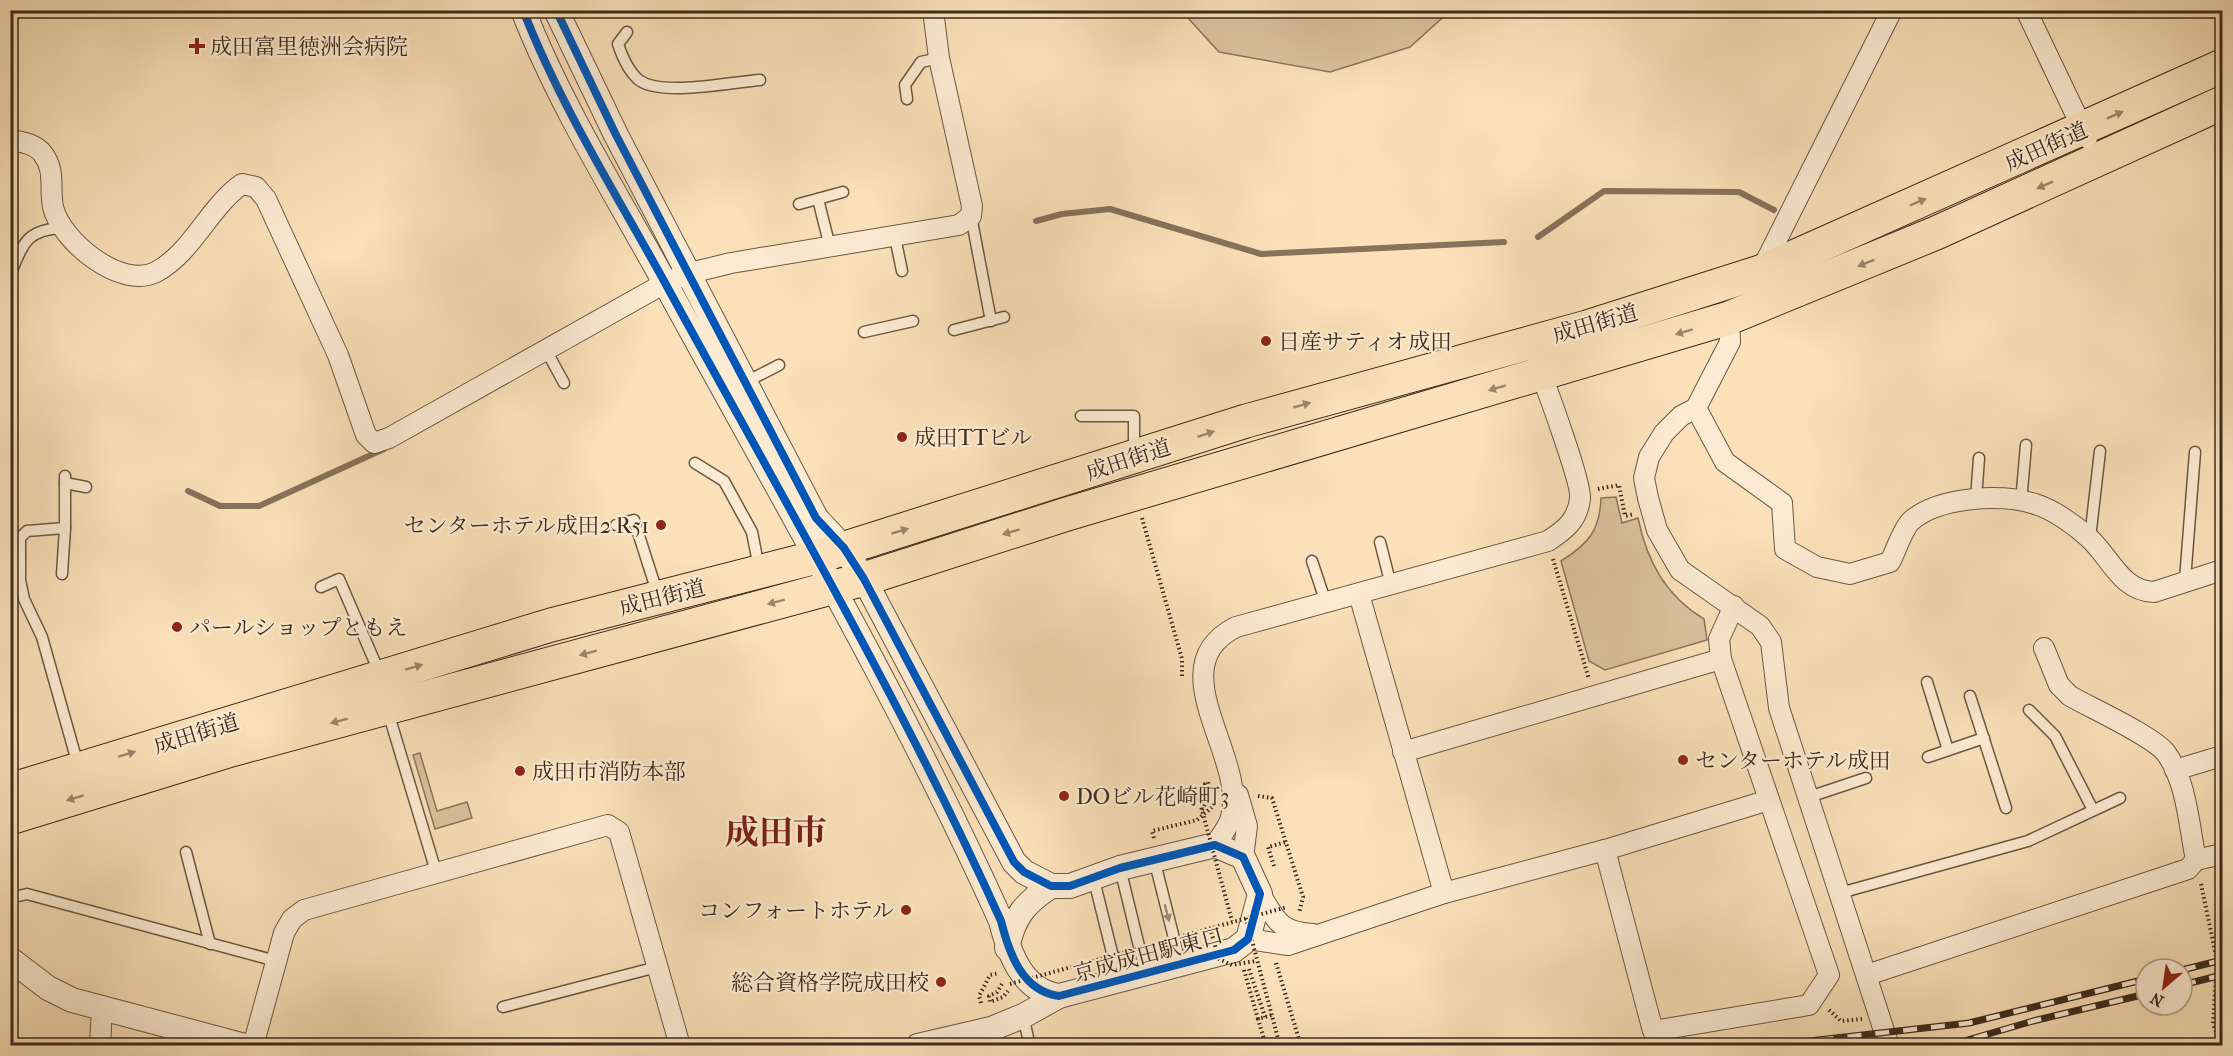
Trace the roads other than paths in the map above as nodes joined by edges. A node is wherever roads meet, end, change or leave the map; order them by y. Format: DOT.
graph roads {
  1 [pos="523,10"];
  2 [pos="556,10"];
  3 [pos="933,10"];
  4 [pos="1892,10"];
  5 [pos="2028,11"];
  6 [pos="627,32"];
  7 [pos="939,58"];
  8 [pos="2223,66"];
  9 [pos="760,80"];
  10 [pos="907,99"];
  11 [pos="2223,103"];
  12 [pos="2083,130"];
  13 [pos="10,140"];
  14 [pos="2098,162"];
  15 [pos="843,192"];
  16 [pos="818,199"];
  17 [pos="799,204"];
  18 [pos="970,216"];
  19 [pos="62,228"];
  20 [pos="895,237"];
  21 [pos="819,253"];
  22 [pos="902,271"];
  23 [pos="1760,272"];
  24 [pos="690,273"];
  25 [pos="10,275"];
  26 [pos="665,283"];
  27 [pos="1004,317"];
  28 [pos="1729,318"];
  29 [pos="913,321"];
  30 [pos="991,321"];
  31 [pos="954,330"];
  32 [pos="864,332"];
  33 [pos="1528,342"];
  34 [pos="546,350"];
  35 [pos="779,365"];
  36 [pos="1541,375"];
  37 [pos="746,382"];
  38 [pos="564,383"];
  39 [pos="1696,408"];
  40 [pos="1081,416"];
  41 [pos="2026,445"];
  42 [pos="2100,451"];
  43 [pos="2195,453"];
  44 [pos="1134,457"];
  45 [pos="1979,458"];
  46 [pos="695,463"];
  47 [pos="86,487"];
  48 [pos="1976,499"];
  49 [pos="2021,502"];
  50 [pos="616,525"];
  51 [pos="65,528"];
  52 [pos="2090,538"];
  53 [pos="1380,542"];
  54 [pos="830,553"];
  55 [pos="1312,561"];
  56 [pos="2223,570"];
  57 [pos="760,572"];
  58 [pos="62,574"];
  59 [pos="864,579"];
  60 [pos="2185,580"];
  61 [pos="1391,585"];
  62 [pos="832,586"];
  63 [pos="321,587"];
  64 [pos="1359,594"];
  65 [pos="659,598"];
  66 [pos="1326,603"];
  67 [pos="1734,606"];
  68 [pos="2044,648"];
  69 [pos="1721,658"];
  70 [pos="1927,682"];
  71 [pos="384,692"];
  72 [pos="1970,696"];
  73 [pos="2029,710"];
  74 [pos="1984,738"];
  75 [pos="1948,750"];
  76 [pos="1403,752"];
  77 [pos="2223,756"];
  78 [pos="1928,757"];
  79 [pos="79,768"];
  80 [pos="2175,770"];
  81 [pos="1866,778"];
  82 [pos="1220,784"];
  83 [pos="10,790"];
  84 [pos="1809,797"];
  85 [pos="2120,798"];
  86 [pos="1769,800"];
  87 [pos="2006,808"];
  88 [pos="2093,810"];
  89 [pos="10,818"];
  90 [pos="1215,845"];
  91 [pos="1157,850"];
  92 [pos="1605,850"];
  93 [pos="186,852"];
  94 [pos="2223,854"];
  95 [pos="1243,857"];
  96 [pos="2196,860"];
  97 [pos="1120,868"];
  98 [pos="437,875"];
  99 [pos="1093,876"];
  100 [pos="1051,886"];
  101 [pos="1444,893"];
  102 [pos="1840,893"];
  103 [pos="1260,894"];
  104 [pos="10,898"];
  105 [pos="1320,934"];
  106 [pos="1246,935"];
  107 [pos="210,944"];
  108 [pos="276,961"];
  109 [pos="11,962"];
  110 [pos="1012,966"];
  111 [pos="1181,966"];
  112 [pos="657,967"];
  113 [pos="1146,975"];
  114 [pos="1867,975"];
  115 [pos="1120,982"];
  116 [pos="1059,996"];
  117 [pos="503,1007"];
  118 [pos="102,1009"];
  119 [pos="1023,1016"];
  120 [pos="991,1029"];
  121 [pos="99,1046"];
  122 [pos="245,1046"];
  123 [pos="253,1046"];
  124 [pos="680,1046"];
  125 [pos="918,1046"];
  126 [pos="1030,1046"];
  127 [pos="1889,1046"];
  1 -- 26 [label="street"];
  2 -- 24 [label="street"];
  3 -- 7 [label="street"];
  4 -- 23 [label="street"];
  5 -- 12 [label="street"];
  6 -- 9 [label="lane"];
  7 -- 10 [label="lane"];
  7 -- 18 [label="street"];
  12 -- 8 [label="highway, 成田街道, one-way"];
  11 -- 14 [label="highway, 成田街道"];
  12 -- 14 [label="street"];
  23 -- 12 [label="highway, 成田街道, one-way"];
  13 -- 19 [label="street"];
  14 -- 28 [label="highway, 成田街道, one-way"];
  15 -- 16 [label="lane"];
  16 -- 17 [label="lane"];
  16 -- 21 [label="lane"];
  18 -- 20 [label="street"];
  18 -- 30 [label="lane"];
  19 -- 25 [label="lane"];
  19 -- 34 [label="street"];
  20 -- 21 [label="street"];
  20 -- 22 [label="lane"];
  21 -- 24 [label="street"];
  23 -- 33 [label="highway, 成田街道"];
  24 -- 26 [label="street"];
  24 -- 37 [label="street"];
  26 -- 34 [label="street"];
  26 -- 54 [label="street"];
  27 -- 30 [label="lane"];
  28 -- 36 [label="highway, 成田街道, one-way"];
  28 -- 39 [label="street"];
  29 -- 32 [label="lane"];
  30 -- 31 [label="lane"];
  33 -- 36 [label="street"];
  44 -- 33 [label="highway, 成田街道, one-way"];
  34 -- 38 [label="lane"];
  35 -- 37 [label="lane"];
  36 -- 59 [label="highway, 成田街道, one-way"];
  36 -- 61 [label="street"];
  37 -- 54 [label="street"];
  39 -- 48 [label="street"];
  39 -- 67 [label="street"];
  40 -- 44 [label="lane"];
  41 -- 49 [label="lane"];
  42 -- 52 [label="lane"];
  43 -- 60 [label="lane"];
  54 -- 44 [label="highway, 成田街道, one-way"];
  45 -- 48 [label="lane"];
  46 -- 57 [label="lane"];
  47 -- 51 [label="lane"];
  48 -- 49 [label="street"];
  49 -- 52 [label="street"];
  50 -- 65 [label="lane"];
  51 -- 58 [label="lane"];
  51 -- 79 [label="lane"];
  52 -- 60 [label="street"];
  53 -- 61 [label="lane"];
  54 -- 57 [label="highway, 成田街道"];
  54 -- 59 [label="street"];
  54 -- 62 [label="street, 京成成田駅東口"];
  55 -- 66 [label="lane"];
  56 -- 60 [label="street"];
  57 -- 65 [label="highway, 成田街道"];
  59 -- 62 [label="highway, 成田街道"];
  59 -- 100 [label="street"];
  61 -- 64 [label="street"];
  62 -- 71 [label="highway, 成田街道, one-way"];
  62 -- 110 [label="street, 京成成田駅東口"];
  63 -- 71 [label="lane"];
  64 -- 66 [label="street"];
  64 -- 76 [label="street"];
  71 -- 65 [label="highway, 成田街道, one-way"];
  66 -- 82 [label="street"];
  67 -- 69 [label="street"];
  67 -- 84 [label="street"];
  68 -- 80 [label="street"];
  69 -- 76 [label="street"];
  69 -- 86 [label="street"];
  70 -- 75 [label="lane"];
  79 -- 71 [label="highway, 成田街道, one-way"];
  71 -- 89 [label="highway, 成田街道, one-way"];
  71 -- 98 [label="lane"];
  72 -- 74 [label="lane"];
  73 -- 88 [label="lane"];
  74 -- 75 [label="lane"];
  74 -- 87 [label="lane"];
  75 -- 78 [label="lane"];
  76 -- 101 [label="street"];
  77 -- 80 [label="street"];
  79 -- 83 [label="highway, 成田街道"];
  80 -- 96 [label="street"];
  81 -- 84 [label="lane"];
  82 -- 90 [label="street"];
  82 -- 95 [label="street"];
  84 -- 102 [label="street"];
  85 -- 88 [label="lane"];
  86 -- 92 [label="street"];
  86 -- 92 [label="street"];
  88 -- 102 [label="lane"];
  90 -- 91 [label="street"];
  90 -- 95 [label="street"];
  91 -- 97 [label="street"];
  91 -- 111 [label="lane, 京成成田駅東口, one-way"];
  92 -- 101 [label="street"];
  93 -- 107 [label="lane"];
  94 -- 96 [label="street"];
  95 -- 103 [label="street"];
  96 -- 114 [label="street"];
  97 -- 99 [label="street"];
  97 -- 113 [label="lane, 京成成田駅東口"];
  98 -- 108 [label="street"];
  98 -- 112 [label="street"];
  99 -- 100 [label="street"];
  99 -- 115 [label="lane, 京成成田駅東口"];
  100 -- 110 [label="street"];
  101 -- 105 [label="street"];
  102 -- 114 [label="street"];
  103 -- 105 [label="street"];
  103 -- 106 [label="street, 京成成田駅東口"];
  104 -- 107 [label="lane"];
  105 -- 106 [label="street"];
  106 -- 111 [label="street, 京成成田駅東口"];
  107 -- 108 [label="lane"];
  108 -- 123 [label="street"];
  109 -- 118 [label="street"];
  110 -- 116 [label="street, 京成成田駅東口"];
  110 -- 120 [label="street"];
  111 -- 113 [label="street, 京成成田駅東口"];
  112 -- 117 [label="lane"];
  112 -- 124 [label="street"];
  113 -- 115 [label="street, 京成成田駅東口"];
  114 -- 127 [label="street"];
  115 -- 116 [label="street, 京成成田駅東口"];
  116 -- 119 [label="street"];
  118 -- 121 [label="street"];
  118 -- 122 [label="street"];
  119 -- 120 [label="street"];
  119 -- 126 [label="lane"];
  120 -- 125 [label="street"];
}
